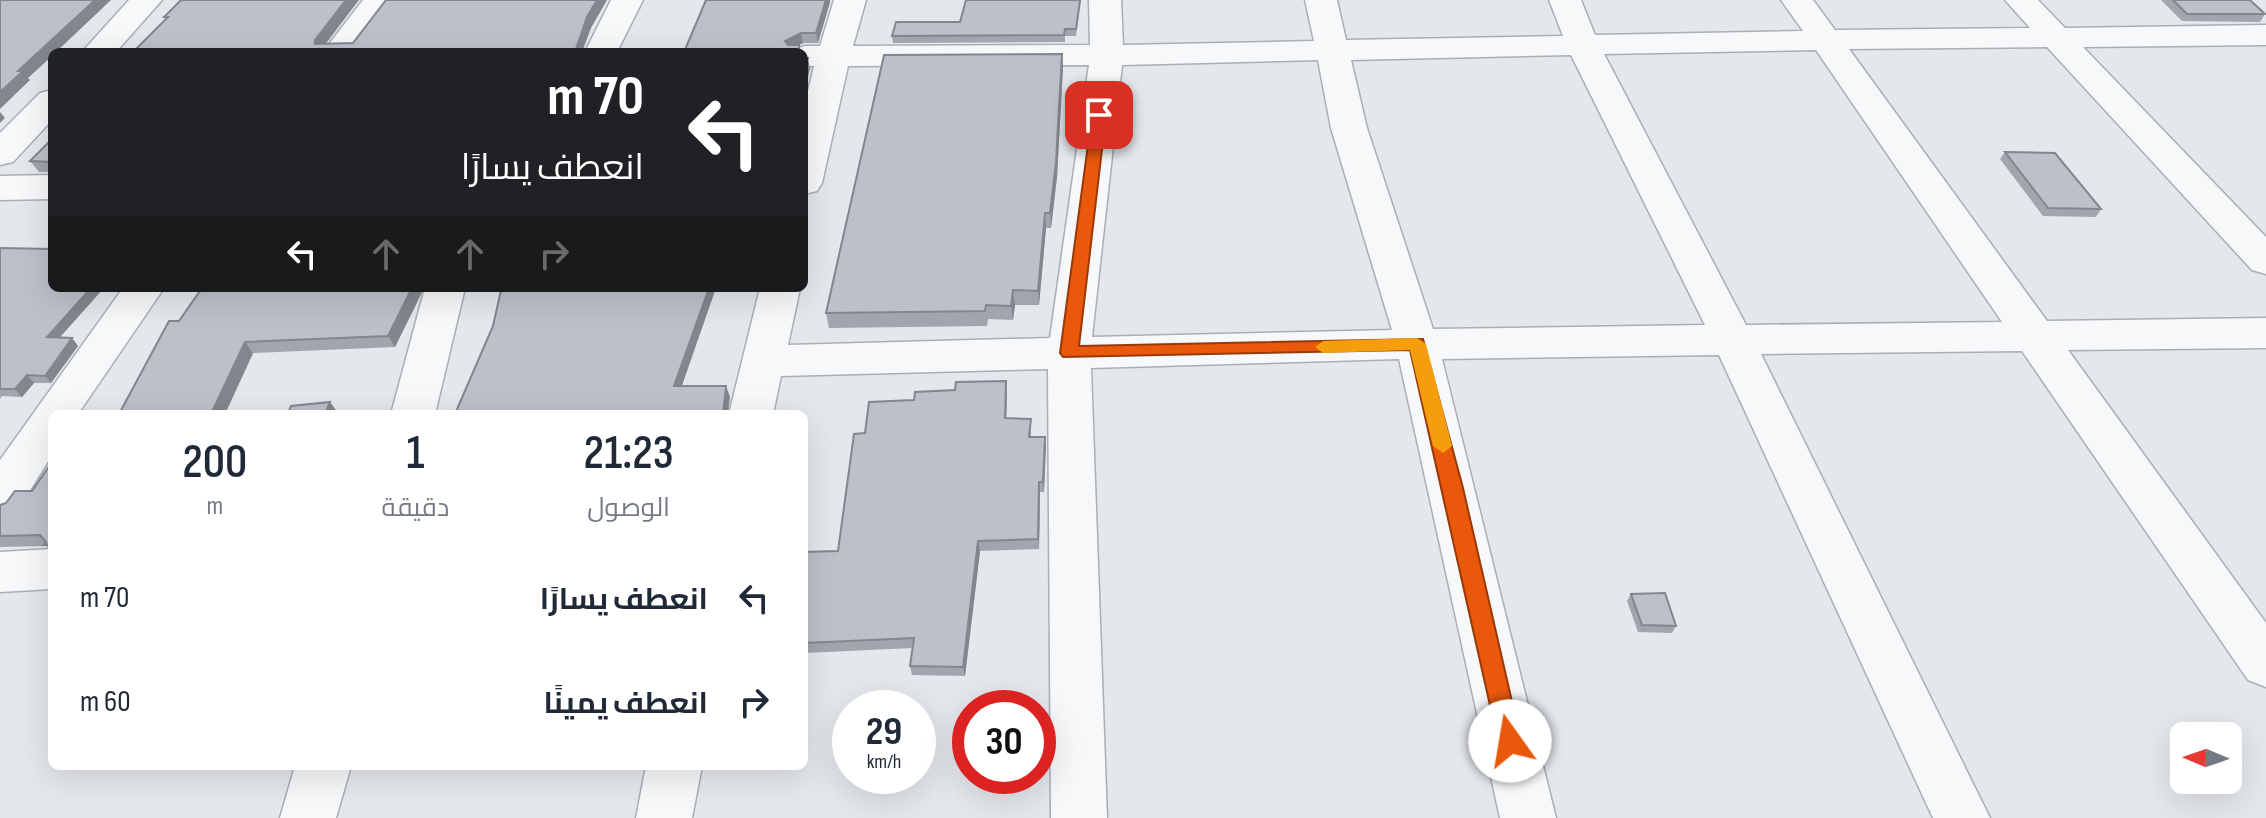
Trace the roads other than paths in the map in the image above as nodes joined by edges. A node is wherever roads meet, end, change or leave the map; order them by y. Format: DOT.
graph roads {
  1 [pos="146,0"];
  2 [pos="379,0"];
  3 [pos="627,0"];
  4 [pos="850,0"];
  5 [pos="1105,0"];
  6 [pos="1321,0"];
  7 [pos="1565,0"];
  8 [pos="1797,0"];
  9 [pos="2021,0"];
  10 [pos="2263,18"];
  11 [pos="2057,38"];
  12 [pos="1825,40"];
  13 [pos="1583,46"];
  14 [pos="102,48"];
  15 [pos="342,48"];
  16 [pos="603,48"];
  17 [pos="1333,50"];
  18 [pos="1107,55"];
  19 [pos="818,56"];
  20 [pos="48,104"];
  21 [pos="808,147"];
  22 [pos="0,154"];
  23 [pos="48,187"];
  24 [pos="0,188"];
  25 [pos="2266,261"];
  26 [pos="141,292"];
  27 [pos="444,292"];
  28 [pos="779,292"];
  29 [pos="2266,333"];
  30 [pos="2034,335"];
  31 [pos="1733,340"];
  32 [pos="1417,344"];
  33 [pos="1069,353"];
  34 [pos="764,361"];
  35 [pos="57,410"];
  36 [pos="414,410"];
  37 [pos="752,410"];
  38 [pos="48,424"];
  39 [pos="0,498"];
  40 [pos="48,569"];
  41 [pos="0,572"];
  42 [pos="2266,664"];
  43 [pos="322,770"];
  44 [pos="673,770"];
  45 [pos="308,818"];
  46 [pos="664,818"];
  47 [pos="1079,818"];
  48 [pos="1528,818"];
  49 [pos="1962,818"];
  1 -- 14 [label="street"];
  2 -- 15 [label="street"];
  3 -- 16 [label="street"];
  4 -- 19 [label="street"];
  5 -- 18 [label="street"];
  6 -- 17 [label="street"];
  7 -- 13 [label="street"];
  8 -- 12 [label="street"];
  9 -- 11 [label="street"];
  10 -- 11 [label="street"];
  11 -- 12 [label="street"];
  11 -- 25 [label="street"];
  12 -- 13 [label="street"];
  12 -- 30 [label="street"];
  13 -- 17 [label="street"];
  13 -- 31 [label="street"];
  17 -- 18 [label="street"];
  17 -- 32 [label="street"];
  18 -- 19 [label="street"];
  18 -- 33 [label="street"];
  19 -- 21 [label="street"];
  20 -- 22 [label="street"];
  23 -- 24 [label="street"];
  26 -- 35 [label="street"];
  27 -- 36 [label="street"];
  28 -- 34 [label="street"];
  29 -- 30 [label="street"];
  30 -- 31 [label="street"];
  30 -- 42 [label="street"];
  31 -- 32 [label="street"];
  31 -- 49 [label="street"];
  32 -- 33 [label="street"];
  32 -- 48 [label="street"];
  33 -- 34 [label="street"];
  33 -- 47 [label="street"];
  34 -- 37 [label="street"];
  38 -- 39 [label="street"];
  40 -- 41 [label="street"];
  43 -- 45 [label="street"];
  44 -- 46 [label="street"];
}
